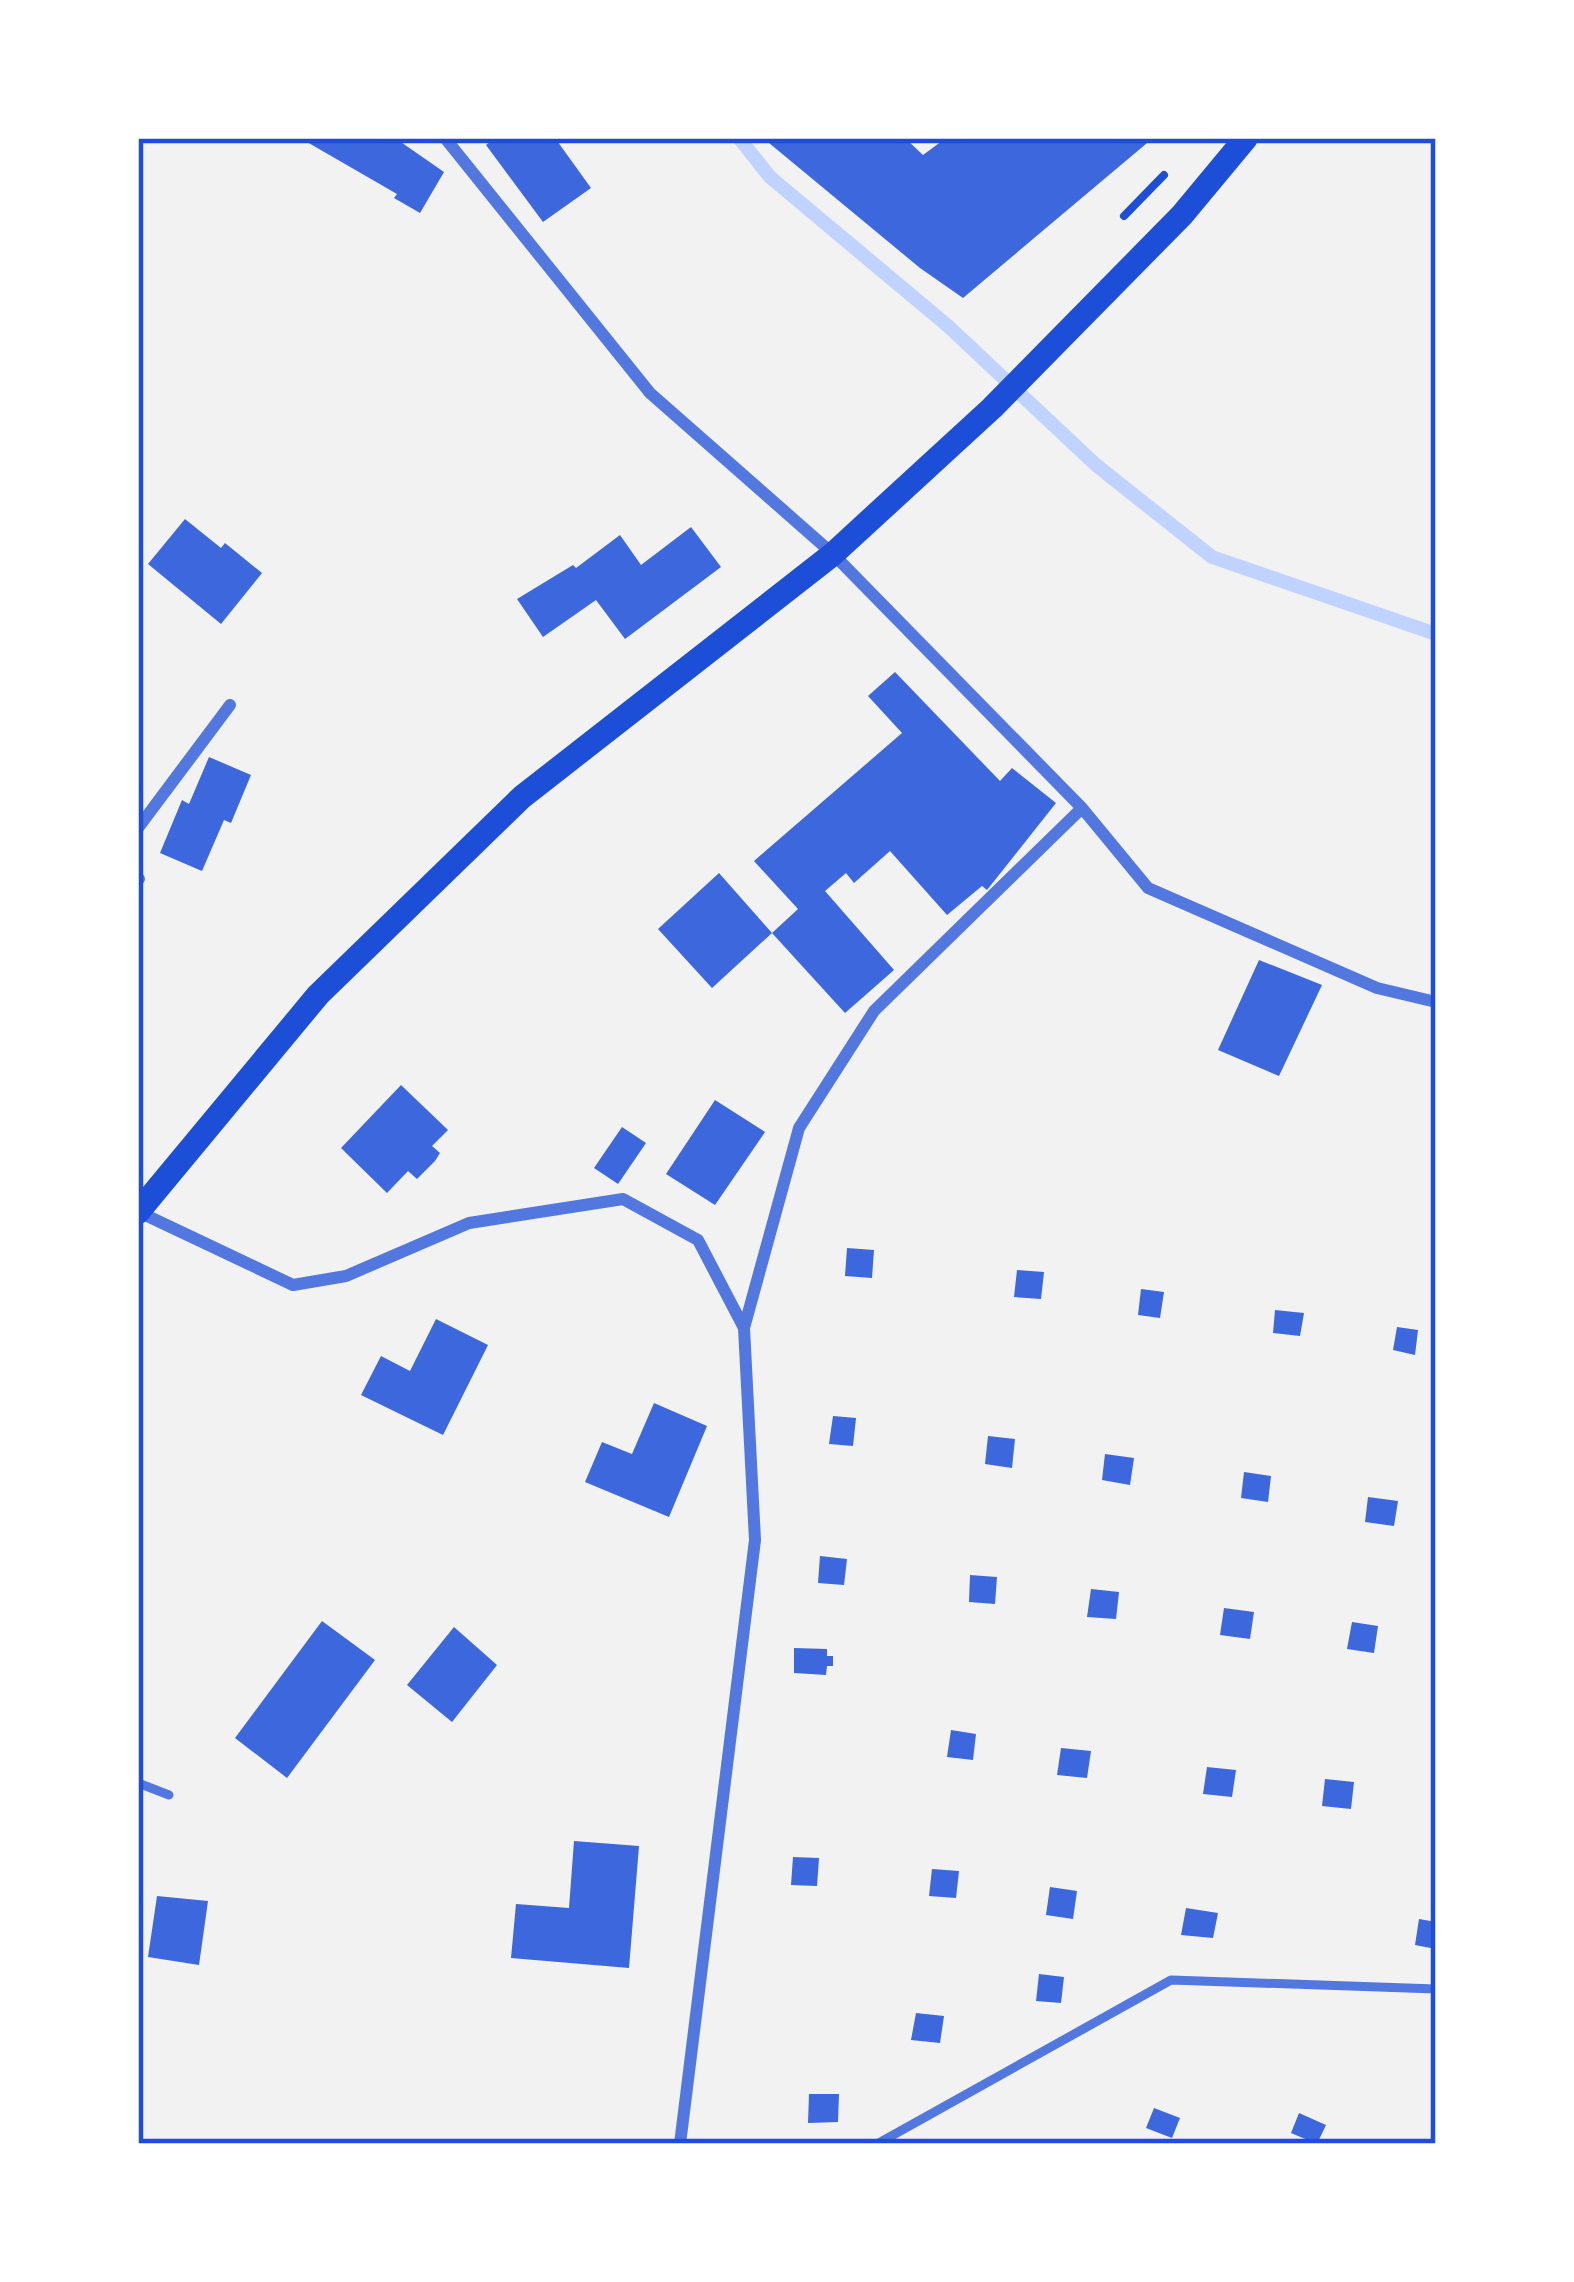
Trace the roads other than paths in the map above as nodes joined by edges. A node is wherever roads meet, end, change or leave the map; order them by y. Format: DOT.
graph roads {
  1 [pos="445,138"];
  2 [pos="1246,138"];
  3 [pos="832,554"];
  4 [pos="230,705"];
  5 [pos="1082,808"];
  6 [pos="138,828"];
  7 [pos="1436,1002"];
  8 [pos="138,1212"];
  9 [pos="744,1328"];
  10 [pos="138,1783"];
  11 [pos="169,1795"];
  12 [pos="1436,1989"];
  13 [pos="680,2144"];
  14 [pos="877,2144"];
  1 -- 3 [label="street"];
  2 -- 3 [label="main road"];
  3 -- 5 [label="street"];
  3 -- 8 [label="main road"];
  4 -- 6 [label="street"];
  5 -- 7 [label="street"];
  5 -- 9 [label="street"];
  8 -- 9 [label="street"];
  9 -- 13 [label="street"];
  10 -- 11 [label="lane"];
  12 -- 14 [label="lane"];
}
